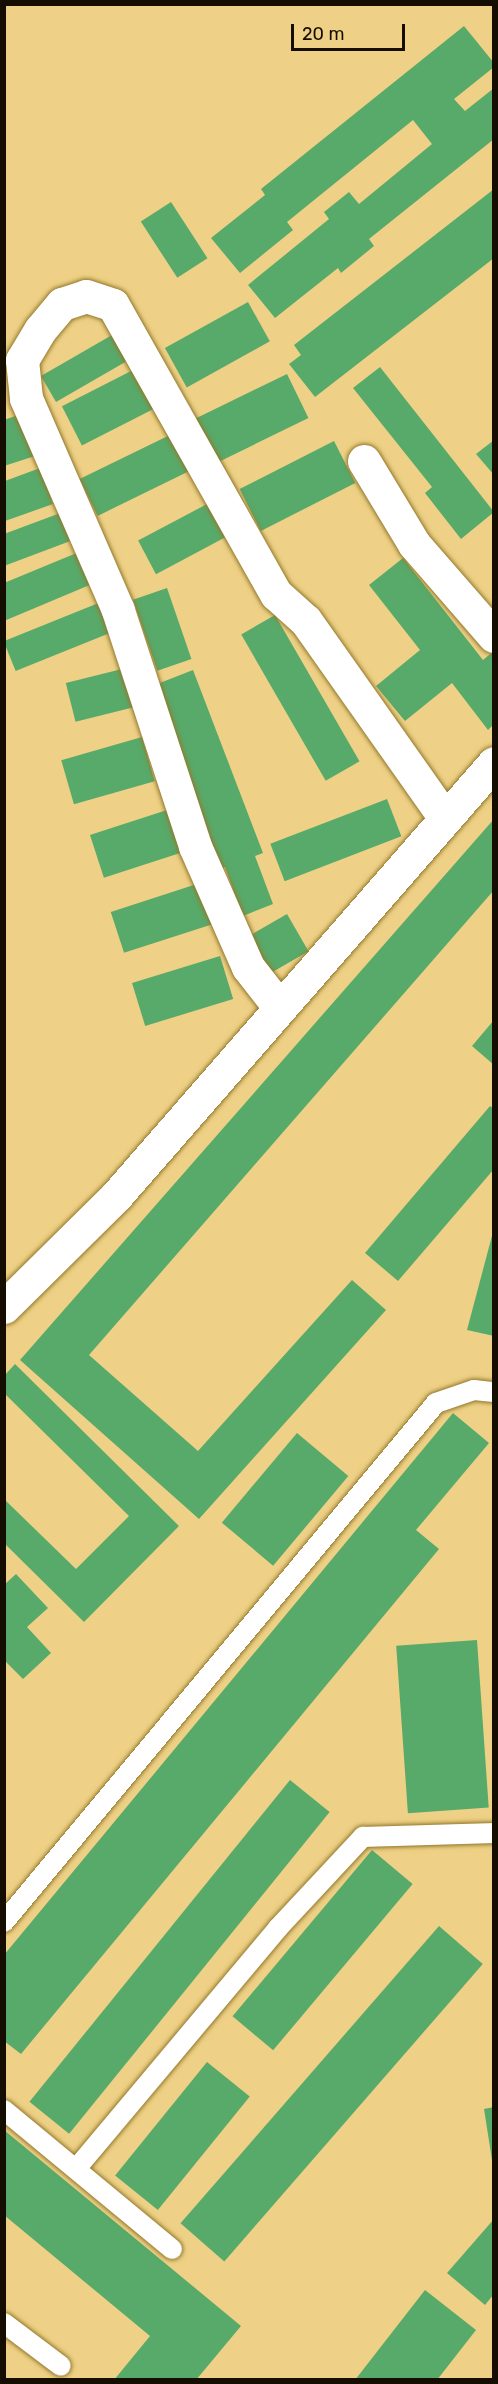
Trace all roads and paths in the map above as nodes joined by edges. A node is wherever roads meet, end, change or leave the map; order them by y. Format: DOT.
graph roads {
  1 [pos="364,461"];
  2 [pos="494,636"];
  3 [pos="494,763"];
  4 [pos="445,818"];
  5 [pos="280,1008"];
  6 [pos="4,1307"];
  7 [pos="494,1392"];
  8 [pos="494,1833"];
  9 [pos="4,1922"];
  10 [pos="4,2110"];
  11 [pos="76,2169"];
  12 [pos="172,2249"];
  13 [pos="4,2323"];
  14 [pos="61,2367"];
  1 -- 2 [label="street"];
  3 -- 4 [label="street"];
  4 -- 5 [label="street"];
  4 -- 5 [label="street"];
  5 -- 6 [label="street"];
  7 -- 9 [label="lane"];
  8 -- 11 [label="lane"];
  10 -- 11 [label="lane"];
  11 -- 12 [label="lane"];
  13 -- 14 [label="lane"];
}
